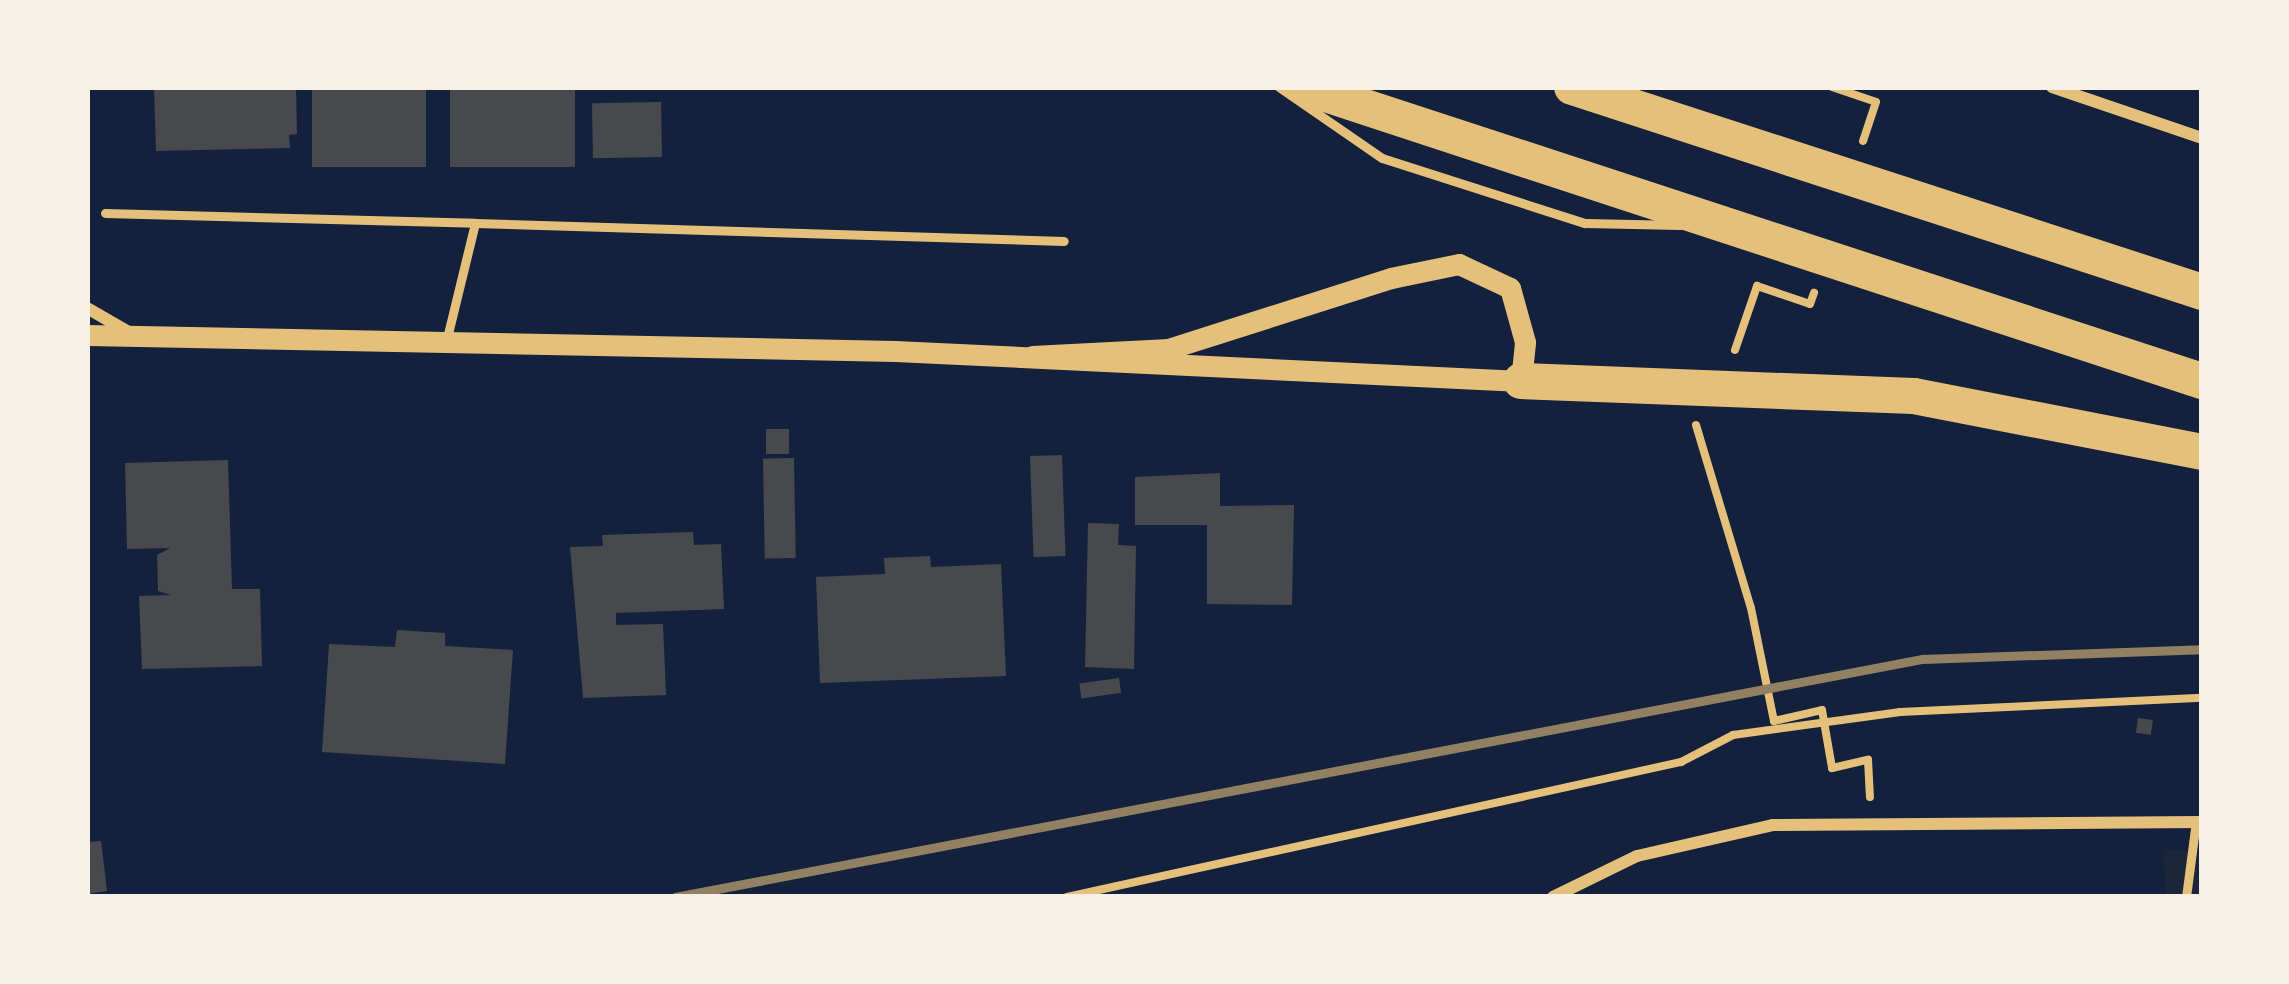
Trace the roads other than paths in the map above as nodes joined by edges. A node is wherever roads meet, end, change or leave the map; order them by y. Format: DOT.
graph roads {
  1 [pos="1279,87"];
  2 [pos="1304,87"];
  3 [pos="1572,87"];
  4 [pos="2052,87"];
  5 [pos="2202,138"];
  6 [pos="105,214"];
  7 [pos="475,224"];
  8 [pos="1727,227"];
  9 [pos="1064,241"];
  10 [pos="2202,292"];
  11 [pos="87,308"];
  12 [pos="133,334"];
  13 [pos="87,335"];
  14 [pos="446,342"];
  15 [pos="1032,356"];
  16 [pos="1521,381"];
  17 [pos="2202,381"];
  18 [pos="2202,452"];
  19 [pos="2199,821"];
  20 [pos="1553,897"];
  21 [pos="2186,897"];
  1 -- 8 [label="lane"];
  2 -- 8 [label="highway"];
  3 -- 10 [label="highway"];
  4 -- 5 [label="street"];
  6 -- 7 [label="lane"];
  7 -- 9 [label="lane"];
  7 -- 14 [label="lane"];
  8 -- 17 [label="highway"];
  11 -- 12 [label="street"];
  12 -- 13 [label="street"];
  12 -- 14 [label="street"];
  14 -- 15 [label="street"];
  15 -- 16 [label="street"];
  15 -- 16 [label="street"];
  16 -- 18 [label="highway"];
  19 -- 20 [label="street"];
  19 -- 21 [label="lane"];
}
